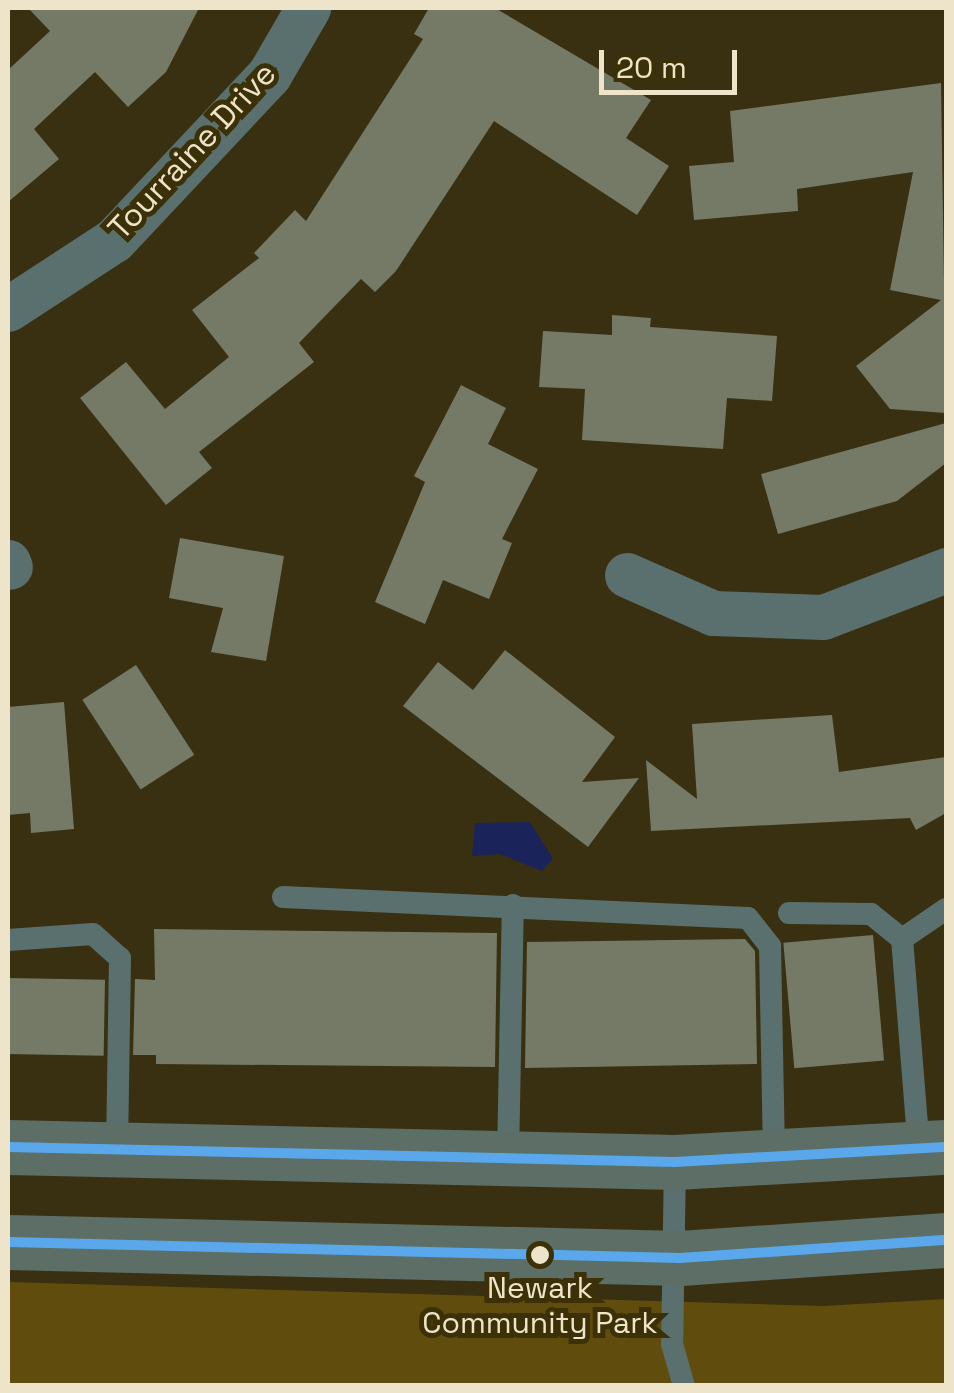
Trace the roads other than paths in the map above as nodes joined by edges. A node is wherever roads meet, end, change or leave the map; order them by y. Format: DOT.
graph roads {
  1 [pos="308,8"];
  2 [pos="8,309"];
  3 [pos="946,570"];
  4 [pos="628,575"];
  5 [pos="283,897"];
  6 [pos="514,906"];
  7 [pos="946,910"];
  8 [pos="789,913"];
  9 [pos="902,939"];
  10 [pos="8,940"];
  11 [pos="8,1146"];
  12 [pos="117,1148"];
  13 [pos="933,1149"];
  14 [pos="508,1158"];
  15 [pos="774,1158"];
  16 [pos="675,1162"];
  17 [pos="946,1240"];
  18 [pos="8,1242"];
  19 [pos="680,1258"];
  20 [pos="684,1386"];
  1 -- 2 [label="street, Tourraine Drive"];
  3 -- 4 [label="street"];
  5 -- 6 [label="lane"];
  6 -- 14 [label="lane"];
  6 -- 15 [label="lane"];
  7 -- 9 [label="lane"];
  8 -- 9 [label="lane"];
  9 -- 13 [label="lane"];
  10 -- 12 [label="lane"];
  11 -- 12 [label="main road"];
  12 -- 14 [label="main road"];
  13 -- 15 [label="main road"];
  14 -- 16 [label="main road"];
  15 -- 16 [label="main road"];
  16 -- 19 [label="lane"];
  17 -- 19 [label="main road"];
  18 -- 19 [label="main road"];
  19 -- 20 [label="lane"];
}
